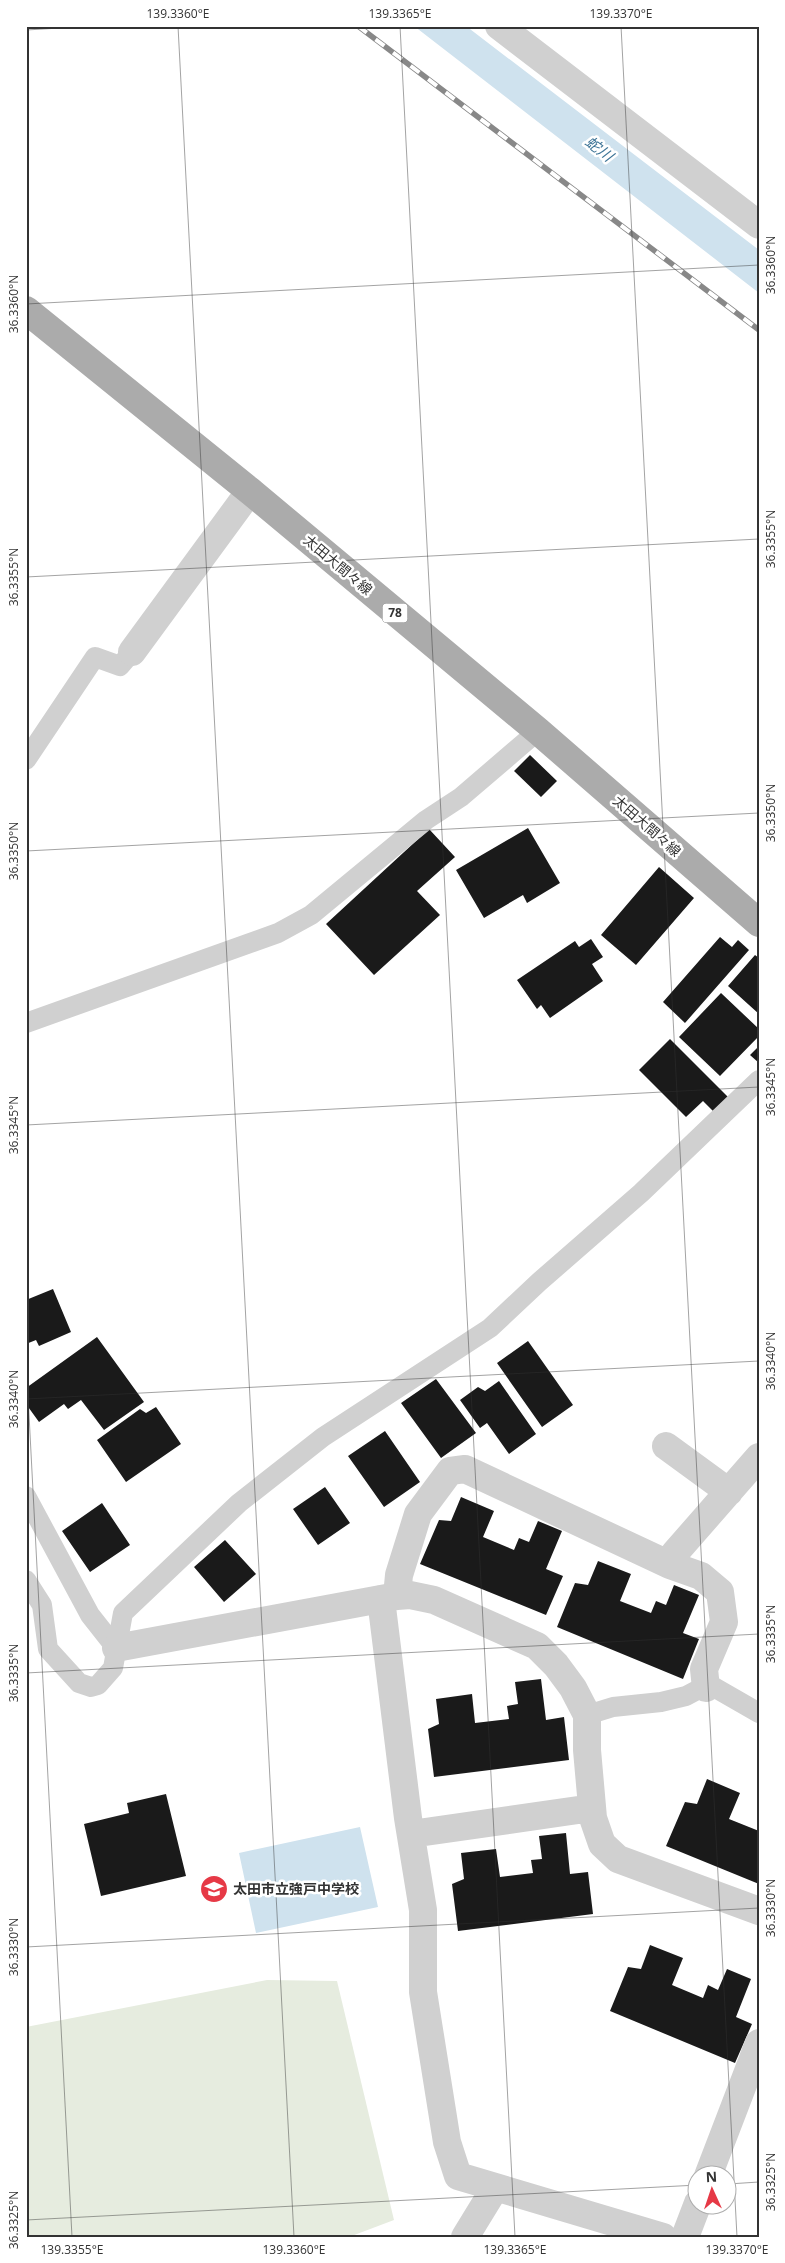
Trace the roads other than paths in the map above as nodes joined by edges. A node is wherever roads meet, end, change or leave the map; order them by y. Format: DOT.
graph roads {
  1 [pos="499,26"];
  2 [pos="759,225"];
  3 [pos="29,319"];
  4 [pos="250,491"];
  5 [pos="132,652"];
  6 [pos="538,731"];
  7 [pos="26,760"];
  8 [pos="759,922"];
  9 [pos="26,1023"];
  10 [pos="759,1080"];
  11 [pos="666,1446"];
  12 [pos="759,1457"];
  13 [pos="729,1492"];
  14 [pos="26,1496"];
  15 [pos="670,1564"];
  16 [pos="26,1580"];
  17 [pos="389,1598"];
  18 [pos="116,1648"];
  19 [pos="706,1688"];
  20 [pos="759,1713"];
  21 [pos="587,1715"];
  22 [pos="592,1808"];
  23 [pos="411,1834"];
  24 [pos="759,1911"];
  25 [pos="759,2043"];
  26 [pos="712,2166"];
  27 [pos="495,2188"];
  28 [pos="693,2216"];
  29 [pos="465,2237"];
  30 [pos="663,2237"];
  31 [pos="684,2237"];
  1 -- 2 [label="street"];
  3 -- 4 [label="main road, 太田大間々線 / 78"];
  4 -- 5 [label="street"];
  4 -- 6 [label="main road, 太田大間々線 / 78"];
  5 -- 7 [label="lane"];
  6 -- 8 [label="main road, 太田大間々線 / 78"];
  6 -- 9 [label="lane"];
  10 -- 18 [label="lane"];
  11 -- 13 [label="street"];
  12 -- 13 [label="street"];
  13 -- 15 [label="street"];
  14 -- 18 [label="lane"];
  15 -- 17 [label="street"];
  15 -- 19 [label="street"];
  16 -- 18 [label="lane"];
  17 -- 18 [label="street"];
  17 -- 21 [label="street"];
  17 -- 23 [label="street"];
  19 -- 20 [label="lane"];
  19 -- 21 [label="lane"];
  21 -- 22 [label="street"];
  22 -- 23 [label="street"];
  22 -- 24 [label="street"];
  23 -- 27 [label="street"];
  25 -- 26 [label="street"];
  27 -- 29 [label="street"];
  27 -- 30 [label="street"];
  28 -- 31 [label="street"];
}
